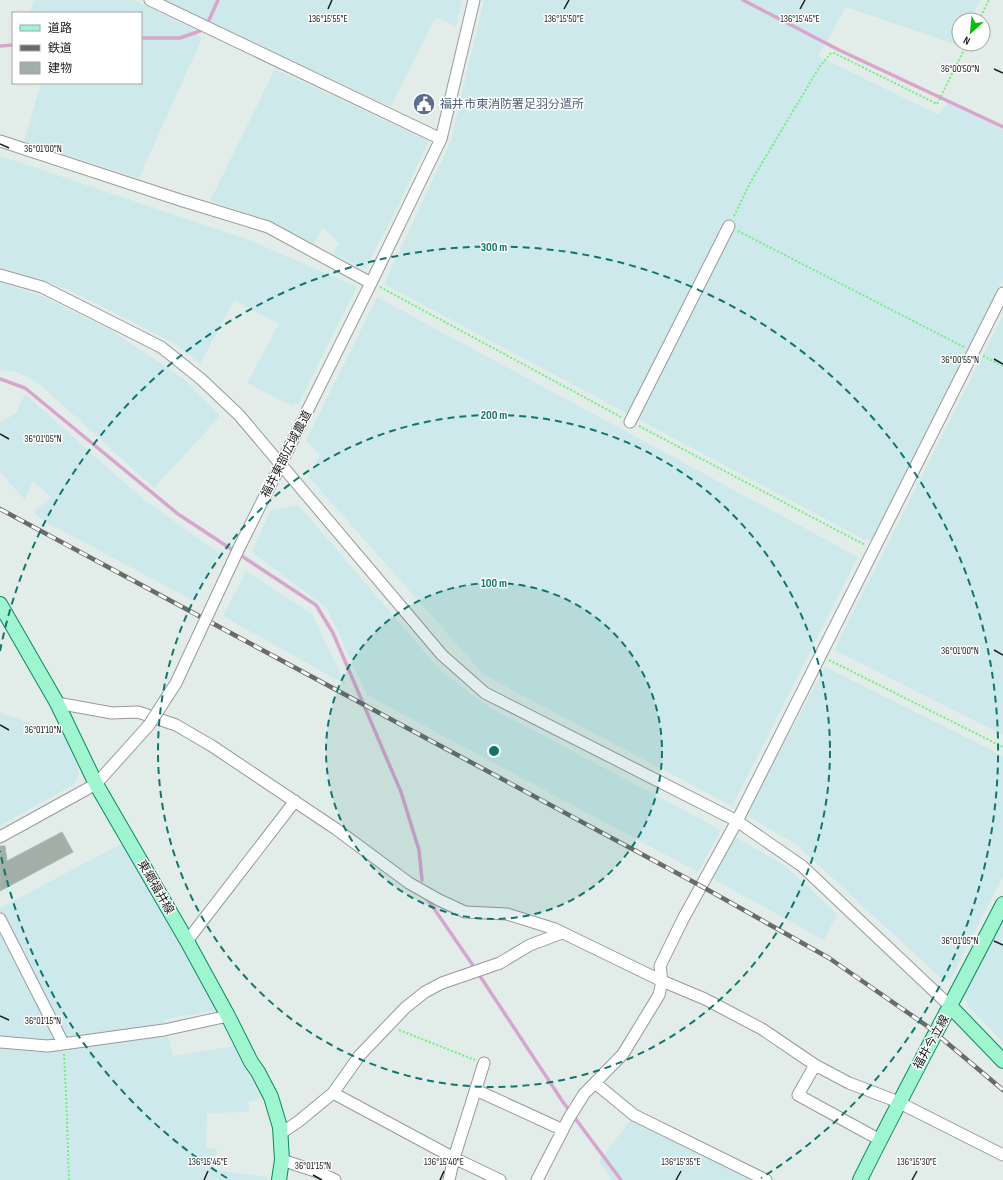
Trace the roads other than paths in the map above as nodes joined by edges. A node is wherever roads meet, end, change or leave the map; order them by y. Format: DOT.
graph roads {
  1 [pos="150,0"];
  2 [pos="474,0"];
  3 [pos="441,139"];
  4 [pos="0,142"];
  5 [pos="729,226"];
  6 [pos="0,275"];
  7 [pos="371,283"];
  8 [pos="1003,293"];
  9 [pos="630,422"];
  10 [pos="280,465"];
  11 [pos="0,604"];
  12 [pos="57,703"];
  13 [pos="96,784"];
  14 [pos="295,801"];
  15 [pos="737,821"];
  16 [pos="0,837"];
  17 [pos="1003,904"];
  18 [pos="0,919"];
  19 [pos="562,932"];
  20 [pos="187,941"];
  21 [pos="662,981"];
  22 [pos="951,1006"];
  23 [pos="228,1016"];
  24 [pos="0,1042"];
  25 [pos="63,1043"];
  26 [pos="1003,1061"];
  27 [pos="484,1063"];
  28 [pos="815,1065"];
  29 [pos="595,1082"];
  30 [pos="476,1090"];
  31 [pos="333,1093"];
  32 [pos="899,1102"];
  33 [pos="563,1130"];
  34 [pos="280,1134"];
  35 [pos="880,1140"];
  36 [pos="1003,1155"];
  37 [pos="454,1158"];
  38 [pos="282,1160"];
  39 [pos="279,1180"];
  40 [pos="335,1180"];
  41 [pos="449,1180"];
  42 [pos="500,1180"];
  43 [pos="538,1180"];
  44 [pos="766,1180"];
  45 [pos="860,1180"];
  1 -- 3 [label="street"];
  2 -- 3 [label="street, 福井東部広域農道"];
  3 -- 7 [label="street, 福井東部広域農道"];
  4 -- 7 [label="street"];
  5 -- 9 [label="street"];
  6 -- 10 [label="street"];
  7 -- 10 [label="street, 福井東部広域農道"];
  8 -- 15 [label="street"];
  10 -- 13 [label="street, 福井東部広域農道, bridge"];
  10 -- 15 [label="street"];
  11 -- 12 [label="main road, 東郷福井線"];
  12 -- 13 [label="main road, 東郷福井線"];
  12 -- 14 [label="street"];
  13 -- 16 [label="street, 福井東部広域農道"];
  13 -- 20 [label="main road, 東郷福井線"];
  14 -- 19 [label="street"];
  14 -- 20 [label="street"];
  15 -- 21 [label="street"];
  15 -- 22 [label="street"];
  17 -- 22 [label="main road, 福井今立線"];
  18 -- 25 [label="street"];
  19 -- 21 [label="street"];
  19 -- 31 [label="street"];
  20 -- 23 [label="main road, 東郷福井線"];
  21 -- 28 [label="street"];
  21 -- 29 [label="street"];
  22 -- 26 [label="main road"];
  22 -- 32 [label="main road, 福井今立線"];
  23 -- 25 [label="street"];
  23 -- 34 [label="main road, 東郷福井線"];
  24 -- 25 [label="street"];
  27 -- 30 [label="street"];
  28 -- 32 [label="street"];
  28 -- 35 [label="street"];
  29 -- 33 [label="street"];
  29 -- 44 [label="street"];
  30 -- 33 [label="street"];
  30 -- 37 [label="street"];
  31 -- 34 [label="street"];
  31 -- 37 [label="street"];
  32 -- 35 [label="main road, 福井今立線"];
  32 -- 36 [label="street"];
  33 -- 43 [label="street"];
  34 -- 38 [label="main road, 東郷福井線"];
  35 -- 45 [label="main road, 福井今立線"];
  37 -- 41 [label="street"];
  37 -- 42 [label="street"];
  38 -- 39 [label="main road, 東郷福井線"];
  38 -- 40 [label="street"];
}
